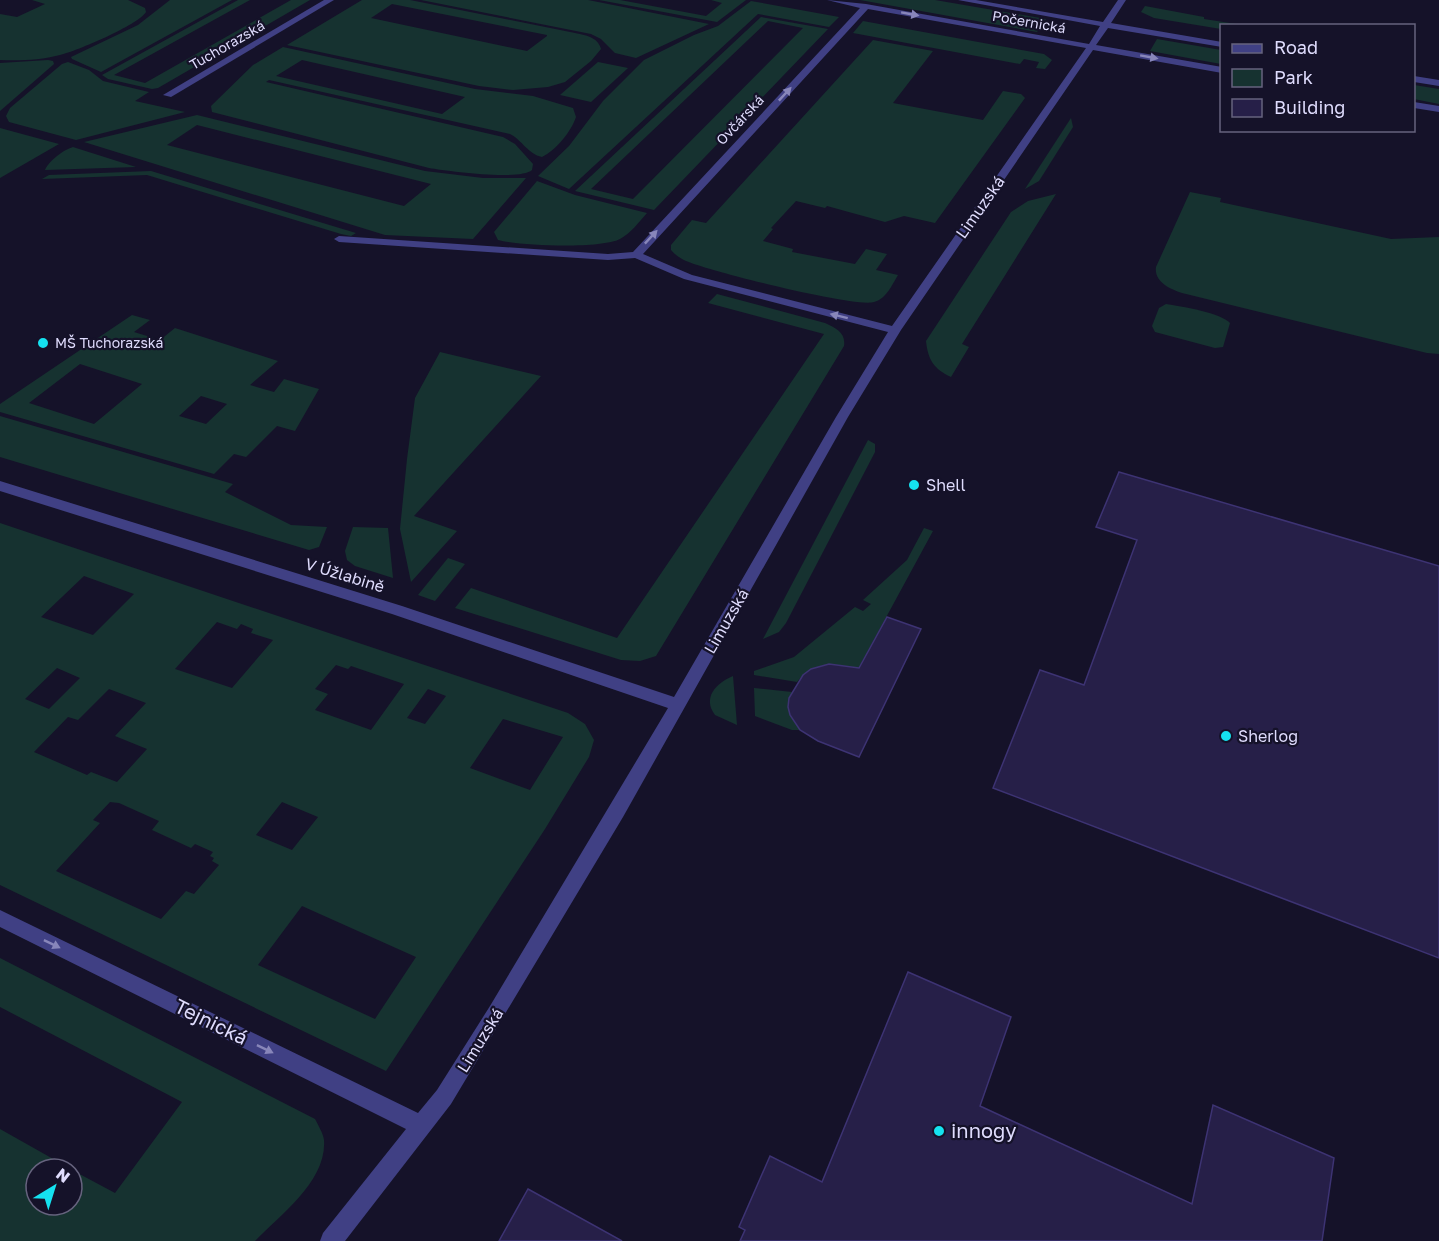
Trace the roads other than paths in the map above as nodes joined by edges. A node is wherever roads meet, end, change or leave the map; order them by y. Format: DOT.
graph roads {
  1 [pos="330,0"];
  2 [pos="831,0"];
  3 [pos="962,0"];
  4 [pos="1122,0"];
  5 [pos="866,6"];
  6 [pos="1106,25"];
  7 [pos="1220,45"];
  8 [pos="1092,46"];
  9 [pos="1220,70"];
  10 [pos="1415,79"];
  11 [pos="1439,83"];
  12 [pos="168,95"];
  13 [pos="1415,105"];
  14 [pos="1439,110"];
  15 [pos="339,239"];
  16 [pos="636,255"];
  17 [pos="896,330"];
  18 [pos="0,486"];
  19 [pos="678,705"];
  20 [pos="0,918"];
  21 [pos="422,1126"];
  22 [pos="331,1241"];
  1 -- 12 [label="street, Tuchorazská"];
  2 -- 5 [label="street, Počernická"];
  3 -- 6 [label="street, Počernická"];
  4 -- 6 [label="street, Limuzská"];
  5 -- 8 [label="street, Počernická, one-way"];
  16 -- 5 [label="street, Ovčárská, one-way"];
  6 -- 7 [label="street, Počernická"];
  6 -- 8 [label="street, Limuzská"];
  8 -- 9 [label="street, Počernická, one-way"];
  8 -- 17 [label="street, Limuzská"];
  10 -- 11 [label="street"];
  13 -- 14 [label="street"];
  15 -- 16 [label="street"];
  17 -- 16 [label="street, one-way"];
  17 -- 19 [label="street, Limuzská"];
  18 -- 19 [label="street, V Úžlabině"];
  19 -- 21 [label="street, Limuzská"];
  20 -- 21 [label="street, Tejnická, one-way"];
  21 -- 22 [label="street, Limuzská"];
}
